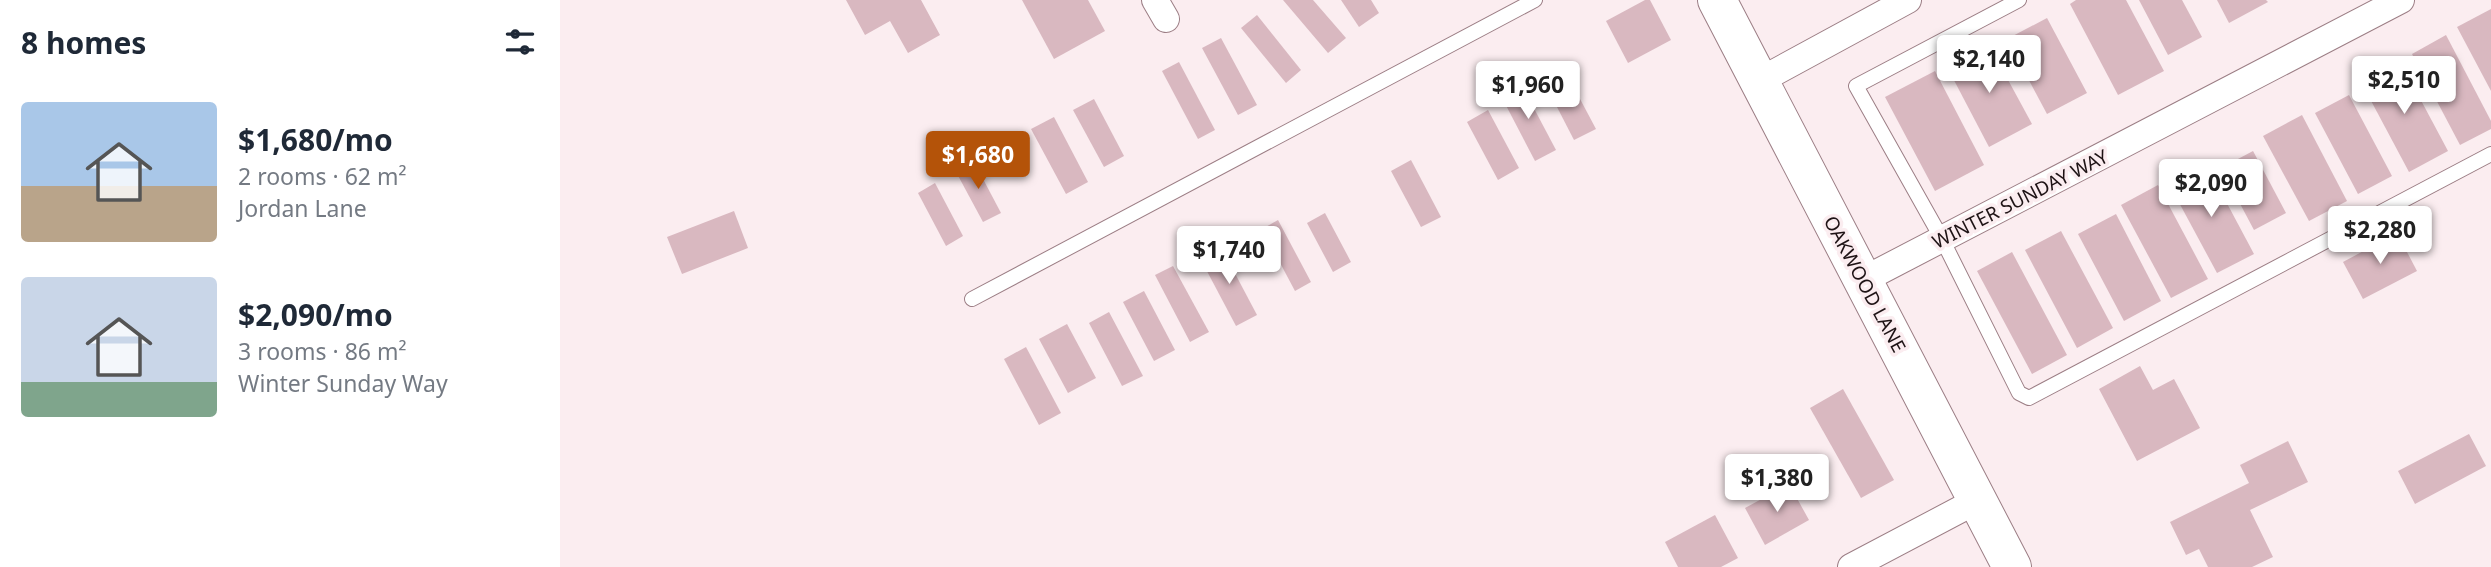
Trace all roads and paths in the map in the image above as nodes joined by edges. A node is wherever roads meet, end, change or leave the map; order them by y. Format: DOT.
graph roads {
  1 [pos="1535,0"];
  2 [pos="1717,0"];
  3 [pos="1908,0"];
  4 [pos="2019,0"];
  5 [pos="2401,0"];
  6 [pos="1759,80"];
  7 [pos="2491,154"];
  8 [pos="1942,239"];
  9 [pos="1863,280"];
  10 [pos="972,299"];
  11 [pos="1978,500"];
  12 [pos="1850,567"];
  13 [pos="2012,567"];
  1 -- 10 [label="lane"];
  2 -- 6 [label="street, OAKWOOD LANE"];
  3 -- 6 [label="street"];
  4 -- 8 [label="lane"];
  5 -- 8 [label="street, WINTER SUNDAY WAY"];
  6 -- 9 [label="street, OAKWOOD LANE"];
  7 -- 8 [label="lane"];
  8 -- 9 [label="street, WINTER SUNDAY WAY"];
  9 -- 11 [label="street, OAKWOOD LANE"];
  11 -- 12 [label="street"];
  11 -- 13 [label="street, OAKWOOD LANE"];
}
